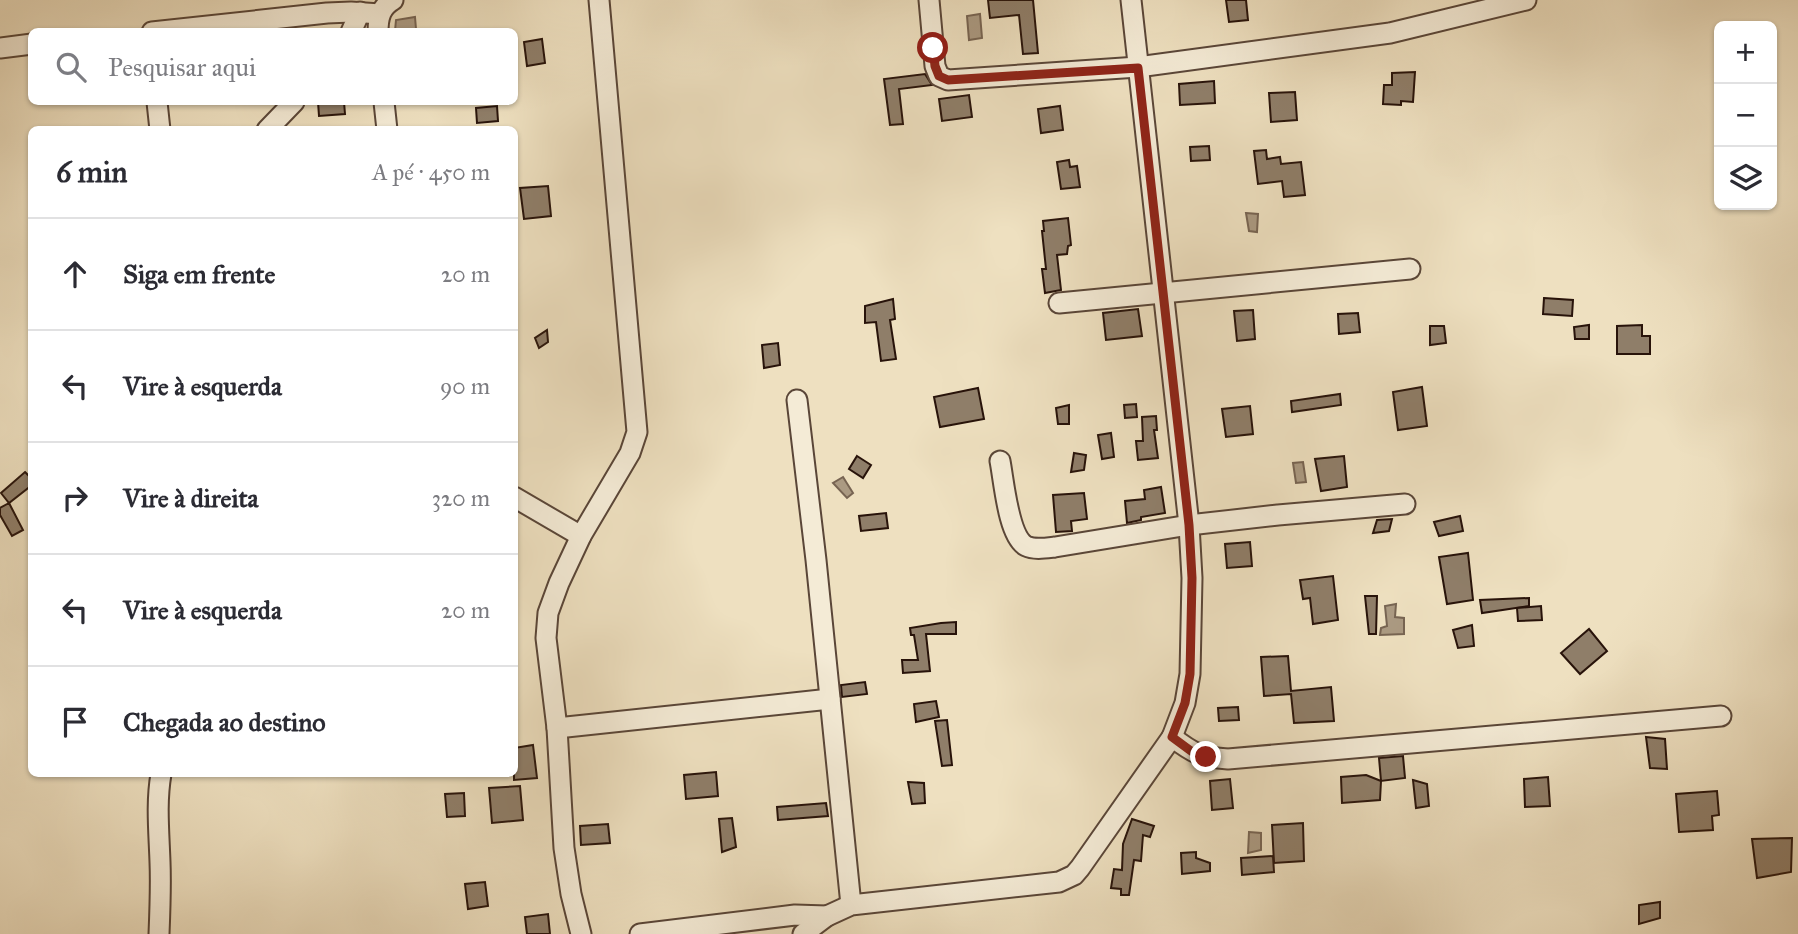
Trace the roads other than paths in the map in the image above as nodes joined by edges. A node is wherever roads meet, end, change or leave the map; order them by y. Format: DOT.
graph roads {
  1 [pos="599,0"];
  2 [pos="929,0"];
  3 [pos="1132,0"];
  4 [pos="1526,0"];
  5 [pos="378,14"];
  6 [pos="189,28"];
  7 [pos="357,28"];
  8 [pos="28,44"];
  9 [pos="0,48"];
  10 [pos="1138,68"];
  11 [pos="157,105"];
  12 [pos="291,105"];
  13 [pos="384,105"];
  14 [pos="160,126"];
  15 [pos="271,126"];
  16 [pos="387,126"];
  17 [pos="1410,270"];
  18 [pos="1163,293"];
  19 [pos="1059,303"];
  20 [pos="797,400"];
  21 [pos="1000,461"];
  22 [pos="518,499"];
  23 [pos="1405,504"];
  24 [pos="1189,525"];
  25 [pos="581,536"];
  26 [pos="830,699"];
  27 [pos="1721,716"];
  28 [pos="557,728"];
  29 [pos="1172,737"];
  30 [pos="160,777"];
  31 [pos="851,905"];
  32 [pos="827,916"];
  33 [pos="159,934"];
  34 [pos="581,934"];
  35 [pos="639,934"];
  36 [pos="803,934"];
  1 -- 25 [label="street"];
  2 -- 10 [label="street"];
  3 -- 10 [label="street"];
  4 -- 10 [label="street"];
  5 -- 6 [label="street"];
  5 -- 7 [label="street"];
  8 -- 9 [label="street"];
  10 -- 18 [label="street"];
  11 -- 14 [label="street"];
  12 -- 15 [label="street"];
  13 -- 16 [label="street"];
  17 -- 18 [label="street"];
  18 -- 19 [label="street"];
  18 -- 24 [label="street"];
  20 -- 26 [label="street"];
  21 -- 24 [label="street"];
  22 -- 25 [label="street"];
  23 -- 24 [label="street"];
  24 -- 29 [label="street"];
  25 -- 28 [label="street"];
  26 -- 28 [label="street"];
  26 -- 31 [label="street"];
  27 -- 29 [label="street"];
  28 -- 34 [label="street"];
  29 -- 31 [label="street"];
  30 -- 33 [label="street"];
  31 -- 32 [label="street"];
  32 -- 35 [label="street"];
  32 -- 36 [label="street"];
}
